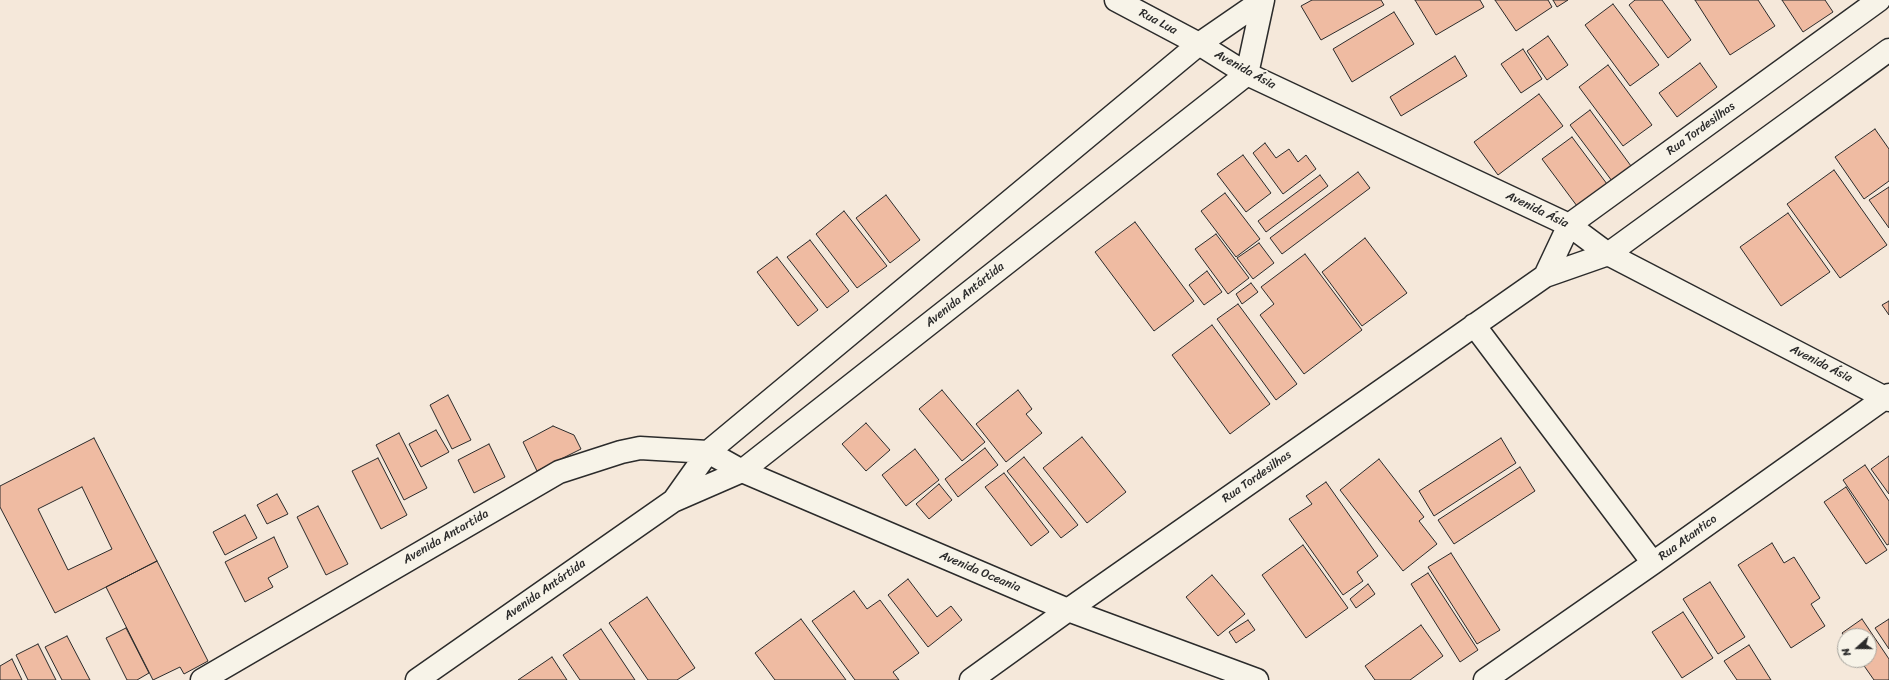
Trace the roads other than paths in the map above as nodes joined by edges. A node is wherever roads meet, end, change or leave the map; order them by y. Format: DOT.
graph roads {
  1 [pos="1116,0"];
  2 [pos="1263,0"];
  3 [pos="1880,0"];
  4 [pos="1199,44"];
  5 [pos="1889,50"];
  6 [pos="1247,74"];
  7 [pos="1569,225"];
  8 [pos="1608,254"];
  9 [pos="1545,276"];
  10 [pos="1474,325"];
  11 [pos="1888,397"];
  12 [pos="708,452"];
  13 [pos="742,471"];
  14 [pos="673,501"];
  15 [pos="1653,563"];
  16 [pos="1068,610"];
  17 [pos="202,680"];
  18 [pos="417,680"];
  19 [pos="971,680"];
  20 [pos="1257,680"];
  21 [pos="1485,680"];
  1 -- 4 [label="street, Rua Lua"];
  2 -- 4 [label="street, Avenida Antártida"];
  2 -- 6 [label="street"];
  3 -- 7 [label="street, Rua Tordesilhas"];
  4 -- 6 [label="street, Avenida Ásia"];
  4 -- 12 [label="street, Avenida Antártida"];
  5 -- 8 [label="street, Rua Tordesilhas"];
  6 -- 7 [label="street, Avenida Ásia"];
  6 -- 13 [label="street, Avenida Antártida"];
  7 -- 8 [label="street, Avenida Ásia"];
  7 -- 9 [label="street, Rua Tordesilhas"];
  8 -- 9 [label="street, Rua Tordesilhas"];
  8 -- 11 [label="street, Avenida Ásia"];
  9 -- 10 [label="street, Rua Tordesilhas"];
  10 -- 15 [label="street"];
  10 -- 16 [label="street, Rua Tordesilhas"];
  11 -- 15 [label="street, Rua Atantico"];
  12 -- 13 [label="street, Avenida Oceania"];
  12 -- 14 [label="street, Avenida Antártida"];
  12 -- 17 [label="street, Avenida Antartida"];
  13 -- 14 [label="street, Avenida Antártida"];
  13 -- 16 [label="street, Avenida Oceania"];
  14 -- 18 [label="street, Avenida Antártida"];
  15 -- 21 [label="street, Rua Atantico"];
  16 -- 19 [label="street, Rua Tordesilhas"];
  16 -- 20 [label="street, Avenida Oceania"];
}
